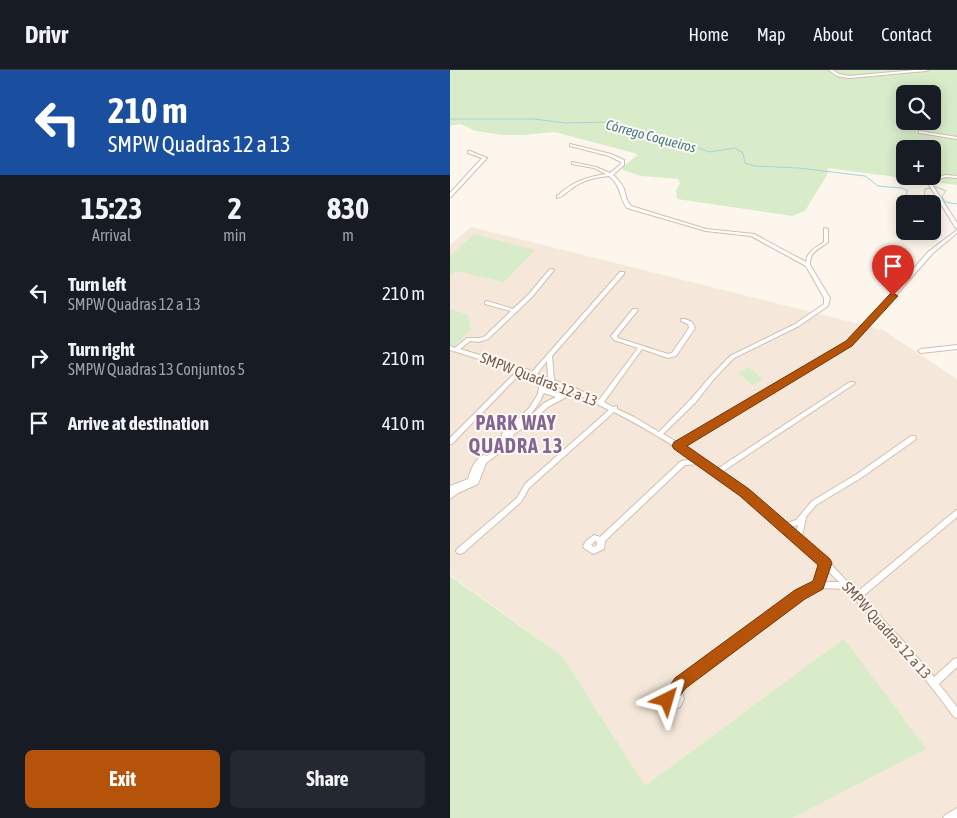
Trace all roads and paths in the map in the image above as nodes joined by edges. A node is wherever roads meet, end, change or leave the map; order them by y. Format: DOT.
graph roads {
  1 [pos="831,70"];
  2 [pos="926,70"];
  3 [pos="920,132"];
  4 [pos="957,138"];
  5 [pos="572,145"];
  6 [pos="469,152"];
  7 [pos="573,163"];
  8 [pos="611,174"];
  9 [pos="957,177"];
  10 [pos="450,196"];
  11 [pos="558,197"];
  12 [pos="957,227"];
  13 [pos="826,229"];
  14 [pos="957,231"];
  15 [pos="808,265"];
  16 [pos="552,270"];
  17 [pos="622,273"];
  18 [pos="487,303"];
  19 [pos="635,310"];
  20 [pos="515,312"];
  21 [pos="683,320"];
  22 [pos="957,347"];
  23 [pos="453,348"];
  24 [pos="641,348"];
  25 [pos="921,351"];
  26 [pos="551,355"];
  27 [pos="515,367"];
  28 [pos="550,368"];
  29 [pos="535,370"];
  30 [pos="515,376"];
  31 [pos="547,378"];
  32 [pos="852,383"];
  33 [pos="543,390"];
  34 [pos="575,390"];
  35 [pos="560,397"];
  36 [pos="601,402"];
  37 [pos="615,408"];
  38 [pos="660,434"];
  39 [pos="913,438"];
  40 [pos="450,442"];
  41 [pos="681,448"];
  42 [pos="702,461"];
  43 [pos="683,463"];
  44 [pos="717,472"];
  45 [pos="450,489"];
  46 [pos="450,496"];
  47 [pos="957,513"];
  48 [pos="803,518"];
  49 [pos="784,526"];
  50 [pos="798,539"];
  51 [pos="601,540"];
  52 [pos="460,551"];
  53 [pos="825,563"];
  54 [pos="818,585"];
  55 [pos="848,586"];
  56 [pos="858,596"];
  57 [pos="957,662"];
  58 [pos="935,682"];
  59 [pos="674,692"];
  60 [pos="957,714"];
  61 [pos="957,813"];
  62 [pos="948,818"];
  1 -- 2 [label="street"];
  3 -- 4 [label="street"];
  5 -- 8 [label="street"];
  6 -- 10 [label="street"];
  7 -- 8 [label="street"];
  8 -- 11 [label="street"];
  8 -- 15 [label="street"];
  9 -- 12 [label="street"];
  13 -- 15 [label="street"];
  14 -- 41 [label="street"];
  15 -- 38 [label="street"];
  16 -- 20 [label="street"];
  17 -- 26 [label="street"];
  18 -- 20 [label="street"];
  19 -- 24 [label="street"];
  20 -- 23 [label="street"];
  21 -- 24 [label="street"];
  22 -- 25 [label="street"];
  23 -- 27 [label="street, SMPW Quadras 12 a 13"];
  24 -- 36 [label="street"];
  26 -- 28 [label="street"];
  26 -- 29 [label="street"];
  27 -- 29 [label="street, SMPW Quadras 12 a 13"];
  27 -- 30 [label="street"];
  28 -- 29 [label="street"];
  28 -- 31 [label="street"];
  29 -- 30 [label="street"];
  29 -- 31 [label="street, SMPW Quadras 12 a 13"];
  30 -- 40 [label="street"];
  31 -- 33 [label="street"];
  31 -- 34 [label="street, SMPW Quadras 12 a 13"];
  32 -- 44 [label="street"];
  33 -- 35 [label="street"];
  33 -- 45 [label="street"];
  34 -- 35 [label="street"];
  34 -- 36 [label="street, SMPW Quadras 12 a 13"];
  35 -- 46 [label="street"];
  36 -- 37 [label="street, SMPW Quadras 12 a 13"];
  37 -- 38 [label="street, SMPW Quadras 12 a 13"];
  37 -- 52 [label="street"];
  38 -- 41 [label="street, SMPW Quadras 12 a 13"];
  39 -- 48 [label="street"];
  41 -- 42 [label="street, SMPW Quadras 12 a 13"];
  41 -- 43 [label="street"];
  42 -- 43 [label="street"];
  42 -- 44 [label="street, SMPW Quadras 12 a 13"];
  43 -- 51 [label="street"];
  44 -- 49 [label="street, SMPW Quadras 12 a 13"];
  47 -- 56 [label="street"];
  48 -- 49 [label="street"];
  48 -- 50 [label="street"];
  49 -- 50 [label="street, SMPW Quadras 12 a 13"];
  50 -- 53 [label="street, SMPW Quadras 12 a 13"];
  53 -- 54 [label="street"];
  53 -- 55 [label="street, SMPW Quadras 12 a 13"];
  54 -- 55 [label="street"];
  54 -- 59 [label="street"];
  55 -- 56 [label="street, SMPW Quadras 12 a 13"];
  56 -- 58 [label="street, SMPW Quadras 12 a 13"];
  57 -- 58 [label="street"];
  58 -- 60 [label="street, SMPW Quadras 12 a 13"];
  61 -- 62 [label="street"];
}
